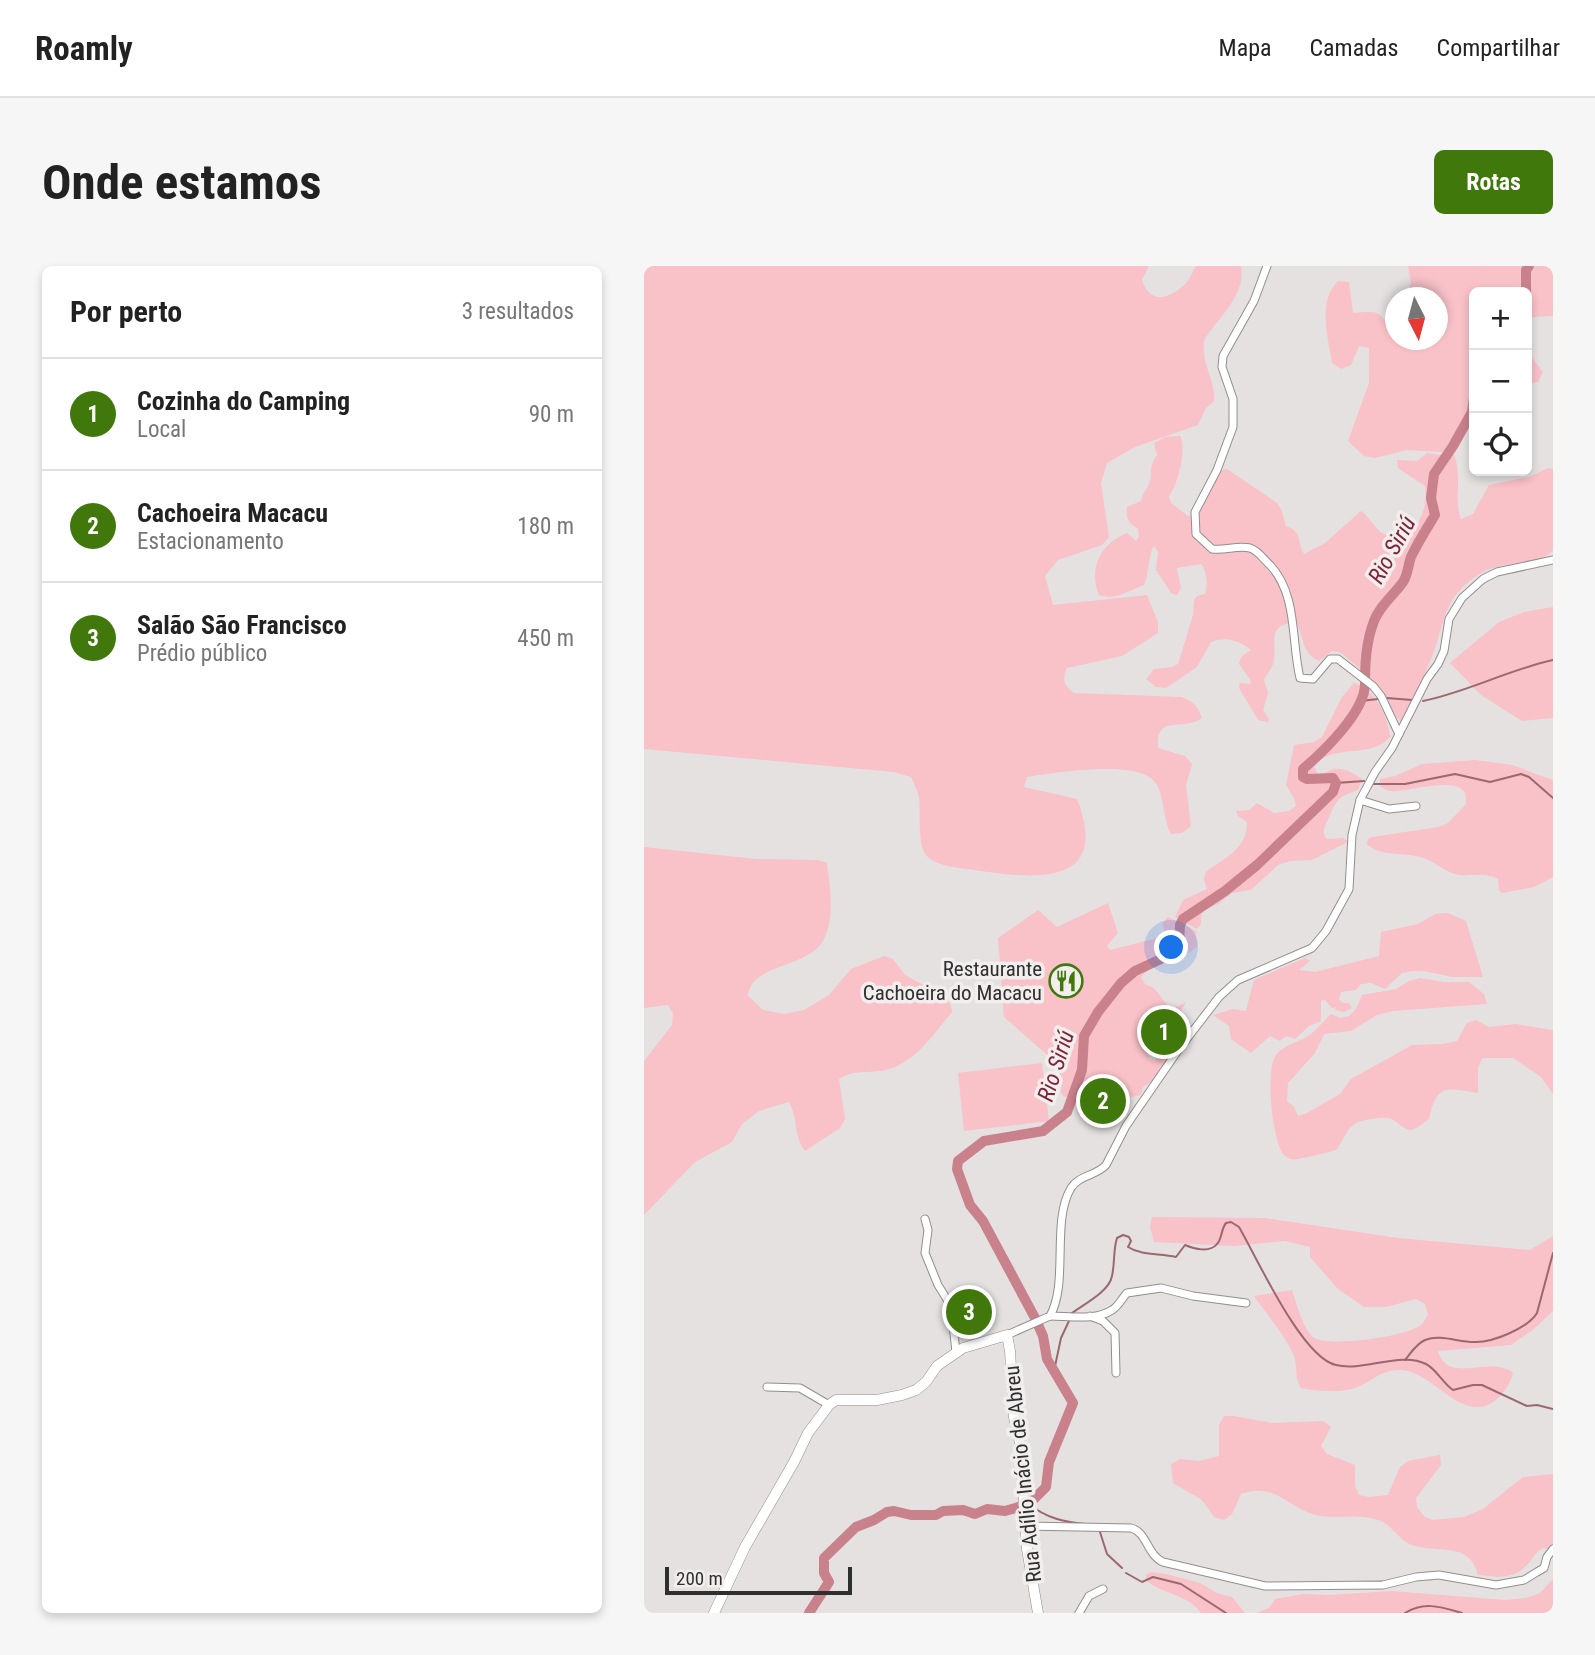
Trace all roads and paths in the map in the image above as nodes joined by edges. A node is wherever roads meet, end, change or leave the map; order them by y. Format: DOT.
graph roads {
  1 [pos="1267,266"];
  2 [pos="1553,560"];
  3 [pos="1399,734"];
  4 [pos="1360,800"];
  5 [pos="1416,806"];
  6 [pos="925,1219"];
  7 [pos="1246,1303"];
  8 [pos="1050,1316"];
  9 [pos="1089,1316"];
  10 [pos="1007,1335"];
  11 [pos="956,1352"];
  12 [pos="1116,1373"];
  13 [pos="767,1387"];
  14 [pos="830,1405"];
  15 [pos="1025,1526"];
  16 [pos="1553,1549"];
  17 [pos="1103,1589"];
  18 [pos="714,1613"];
  19 [pos="1038,1613"];
  20 [pos="1079,1613"];
  1 -- 3 [label="street"];
  2 -- 3 [label="street"];
  3 -- 4 [label="street"];
  4 -- 5 [label="street"];
  4 -- 8 [label="street"];
  6 -- 11 [label="street"];
  7 -- 9 [label="street"];
  8 -- 9 [label="street"];
  8 -- 10 [label="street"];
  9 -- 12 [label="street"];
  10 -- 11 [label="street"];
  10 -- 15 [label="street, Rua Adílio Inácio de Abreu"];
  11 -- 14 [label="street"];
  13 -- 14 [label="street"];
  14 -- 18 [label="street"];
  15 -- 16 [label="street"];
  15 -- 19 [label="street, Rua Adílio Inácio de Abreu"];
  17 -- 20 [label="street"];
}
